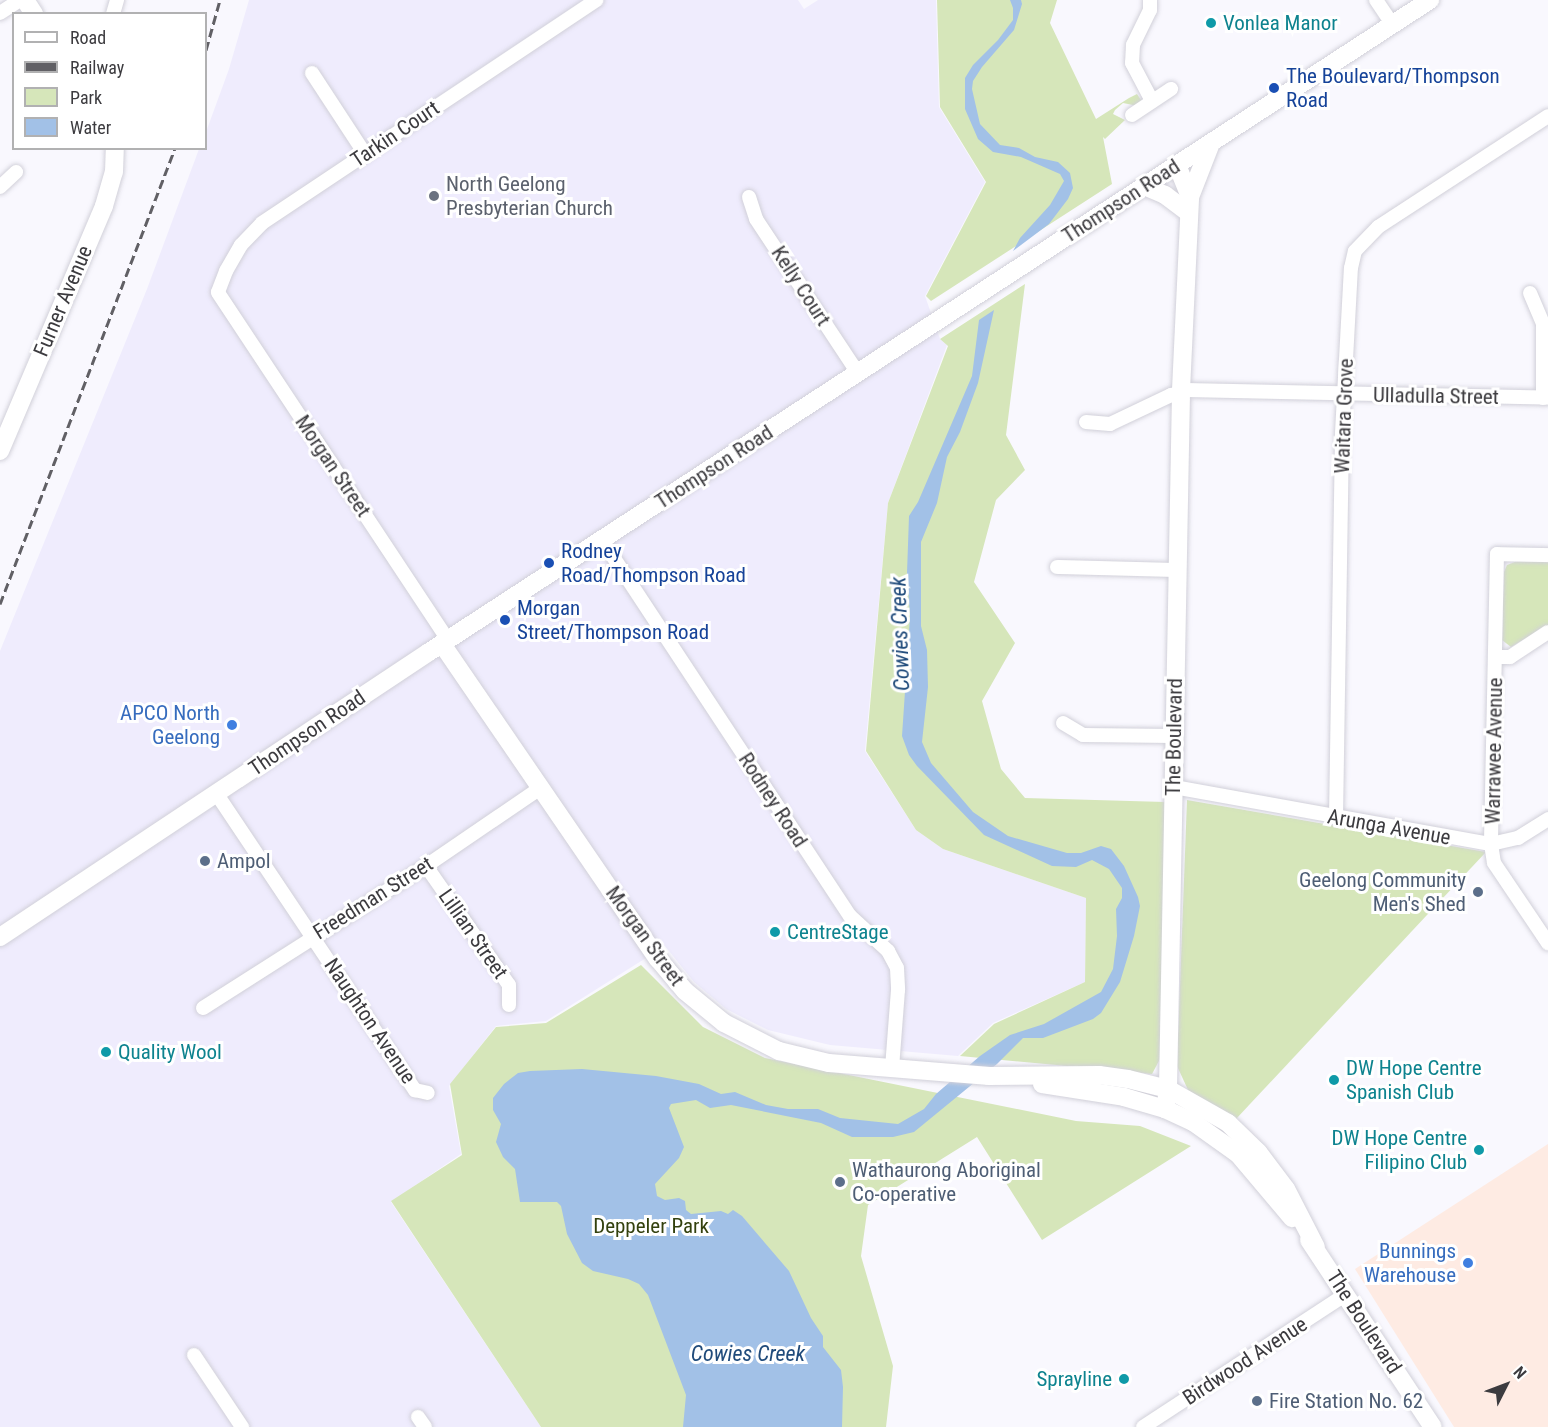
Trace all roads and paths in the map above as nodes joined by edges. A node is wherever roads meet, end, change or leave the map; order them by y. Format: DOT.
graph roads {
  1 [pos="20,0"];
  2 [pos="597,0"];
  3 [pos="1150,0"];
  4 [pos="1376,0"];
  5 [pos="1430,0"];
  6 [pos="0,13"];
  7 [pos="1392,24"];
  8 [pos="312,74"];
  9 [pos="1171,89"];
  10 [pos="1152,101"];
  11 [pos="1132,115"];
  12 [pos="1548,116"];
  13 [pos="1211,143"];
  14 [pos="115,150"];
  15 [pos="365,154"];
  16 [pos="1177,165"];
  17 [pos="16,172"];
  18 [pos="1144,186"];
  19 [pos="0,187"];
  20 [pos="749,197"];
  21 [pos="1190,205"];
  22 [pos="218,292"];
  23 [pos="1530,293"];
  24 [pos="858,373"];
  25 [pos="1181,393"];
  26 [pos="1344,394"];
  27 [pos="1545,398"];
  28 [pos="1086,422"];
  29 [pos="0,451"];
  30 [pos="602,540"];
  31 [pos="1548,555"];
  32 [pos="1057,567"];
  33 [pos="1178,570"];
  34 [pos="1548,632"];
  35 [pos="445,642"];
  36 [pos="1496,657"];
  37 [pos="1063,723"];
  38 [pos="1174,736"];
  39 [pos="542,787"];
  40 [pos="1174,787"];
  41 [pos="216,793"];
  42 [pos="1336,818"];
  43 [pos="1548,819"];
  44 [pos="1491,844"];
  45 [pos="426,866"];
  46 [pos="313,936"];
  47 [pos="0,937"];
  48 [pos="1548,943"];
  49 [pos="509,1005"];
  50 [pos="203,1008"];
  51 [pos="892,1068"];
  52 [pos="989,1076"];
  53 [pos="1168,1089"];
  54 [pos="428,1093"];
  55 [pos="1165,1109"];
  56 [pos="1316,1247"];
  57 [pos="1346,1294"];
  58 [pos="194,1355"];
  59 [pos="242,1427"];
  60 [pos="1143,1427"];
  61 [pos="1433,1427"];
  1 -- 6 [label="street"];
  2 -- 15 [label="street, Tarkin Court"];
  3 -- 10 [label="street"];
  4 -- 7 [label="street"];
  5 -- 7 [label="main road, Thompson Road"];
  7 -- 13 [label="main road, Thompson Road"];
  8 -- 15 [label="street"];
  9 -- 10 [label="street"];
  10 -- 11 [label="street"];
  12 -- 26 [label="street, Waitara Grove"];
  13 -- 16 [label="main road, Thompson Road"];
  13 -- 21 [label="main road"];
  14 -- 29 [label="main road, Furner Avenue"];
  15 -- 22 [label="street, Tarkin Court"];
  16 -- 18 [label="main road, Thompson Road"];
  16 -- 21 [label="main road, The Boulevard"];
  17 -- 19 [label="street"];
  18 -- 21 [label="main road"];
  18 -- 24 [label="main road, Thompson Road"];
  20 -- 24 [label="street, Kelly Court"];
  21 -- 25 [label="main road, The Boulevard"];
  22 -- 35 [label="street, Morgan Street"];
  23 -- 27 [label="street"];
  24 -- 30 [label="main road, Thompson Road"];
  25 -- 26 [label="street, Ulladulla Street"];
  25 -- 28 [label="street, Ulladulla Street"];
  25 -- 33 [label="main road, The Boulevard"];
  26 -- 27 [label="street, Ulladulla Street"];
  26 -- 42 [label="street, Waitara Grove"];
  30 -- 35 [label="main road, Thompson Road"];
  30 -- 51 [label="street, Rodney Road"];
  31 -- 36 [label="street, Warrawee Avenue"];
  32 -- 33 [label="street"];
  33 -- 38 [label="main road, The Boulevard"];
  34 -- 36 [label="street, Warrawee Avenue"];
  35 -- 39 [label="main road, Morgan Street"];
  35 -- 41 [label="main road, Thompson Road"];
  36 -- 44 [label="street, Warrawee Avenue"];
  37 -- 38 [label="street"];
  38 -- 40 [label="main road, The Boulevard"];
  39 -- 45 [label="street, Freedman Street"];
  39 -- 51 [label="main road, Morgan Street"];
  40 -- 42 [label="street, Arunga Avenue"];
  40 -- 53 [label="main road, The Boulevard"];
  41 -- 46 [label="street, Naughton Avenue"];
  41 -- 47 [label="main road, Thompson Road"];
  42 -- 44 [label="street, Arunga Avenue"];
  43 -- 44 [label="street"];
  44 -- 48 [label="street"];
  45 -- 46 [label="street, Freedman Street"];
  45 -- 49 [label="street, Lillian Street"];
  46 -- 50 [label="street, Freedman Street"];
  46 -- 54 [label="street, Naughton Avenue"];
  51 -- 52 [label="main road, Morgan Street"];
  52 -- 53 [label="main road, Morgan Street"];
  52 -- 55 [label="main road, Morgan Street"];
  53 -- 55 [label="main road"];
  53 -- 56 [label="main road, The Boulevard"];
  55 -- 56 [label="main road, The Boulevard"];
  56 -- 57 [label="main road, The Boulevard"];
  57 -- 60 [label="street, Birdwood Avenue"];
  57 -- 61 [label="main road, The Boulevard"];
  58 -- 59 [label="street"];
}
